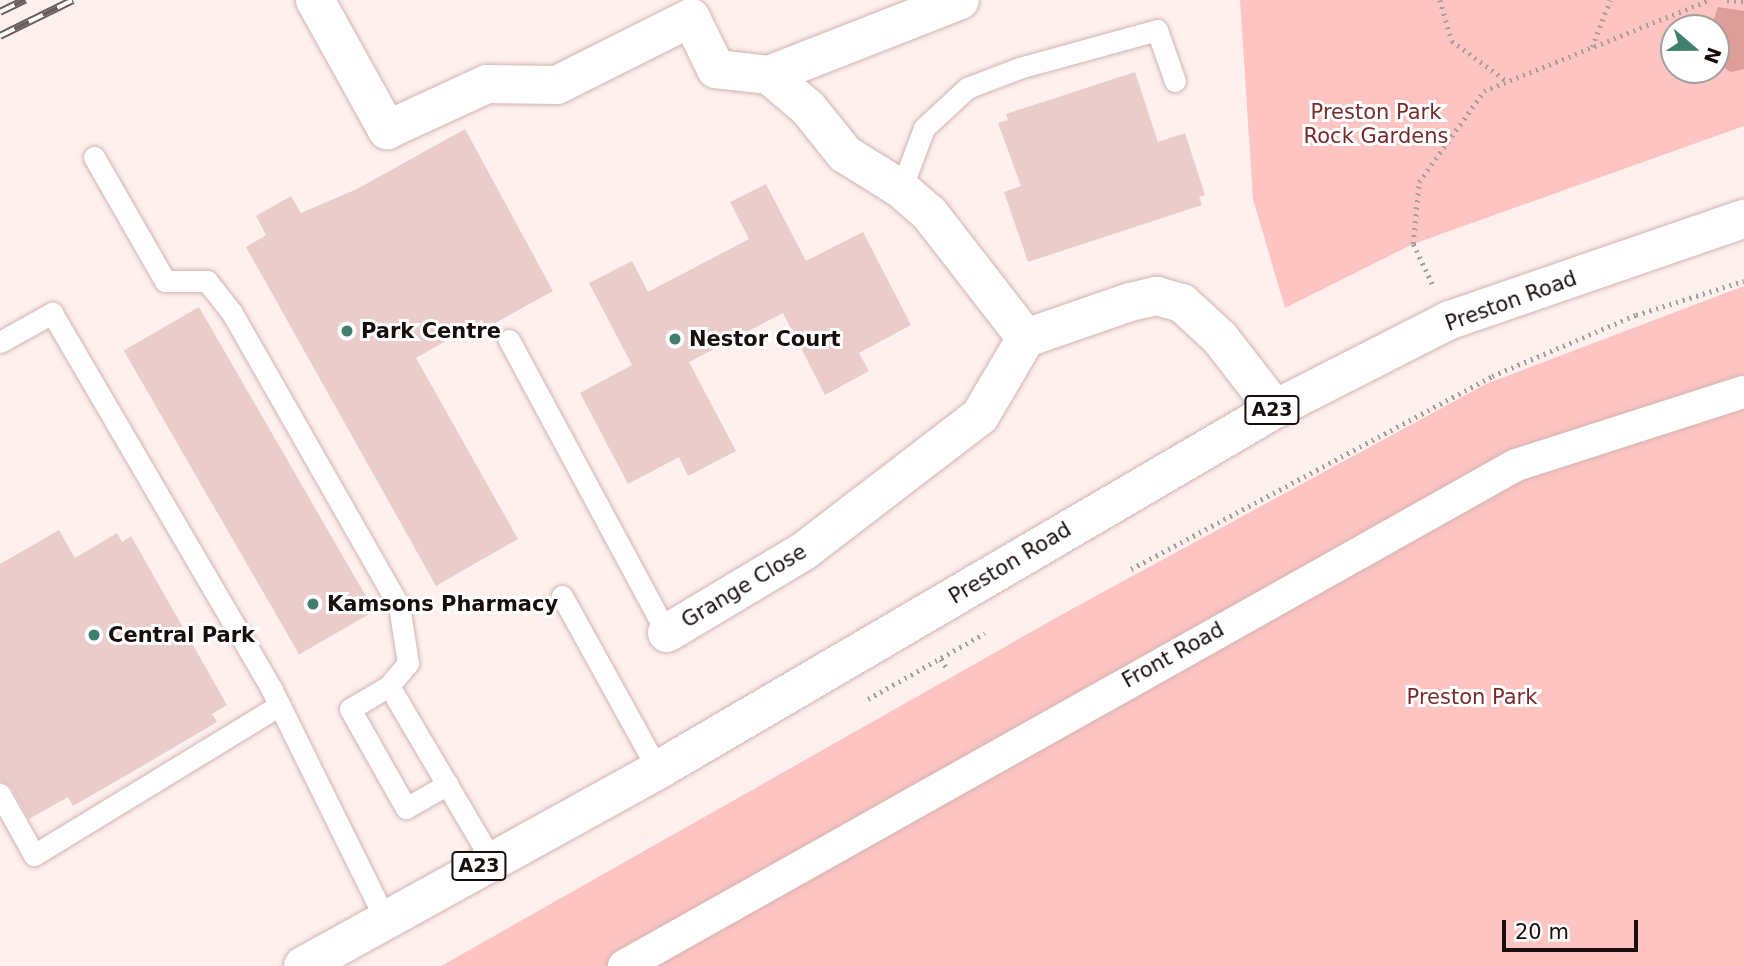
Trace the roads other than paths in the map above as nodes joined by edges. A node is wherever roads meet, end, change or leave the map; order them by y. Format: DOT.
graph roads {
  1 [pos="315,0"];
  2 [pos="960,0"];
  3 [pos="769,75"];
  4 [pos="1175,81"];
  5 [pos="94,158"];
  6 [pos="901,189"];
  7 [pos="1744,219"];
  8 [pos="1026,338"];
  9 [pos="509,340"];
  10 [pos="0,342"];
  11 [pos="1744,392"];
  12 [pos="1275,409"];
  13 [pos="562,596"];
  14 [pos="667,633"];
  15 [pos="389,686"];
  16 [pos="280,705"];
  17 [pos="658,770"];
  18 [pos="448,784"];
  19 [pos="0,794"];
  20 [pos="491,859"];
  21 [pos="385,919"];
  22 [pos="303,966"];
  23 [pos="624,966"];
  1 -- 3 [label="main road"];
  2 -- 3 [label="main road"];
  3 -- 6 [label="main road"];
  4 -- 6 [label="lane"];
  5 -- 15 [label="lane"];
  6 -- 8 [label="main road"];
  7 -- 12 [label="main road, Preston Road / A23"];
  8 -- 12 [label="main road"];
  8 -- 14 [label="main road, Grange Close"];
  9 -- 14 [label="lane, Grange Close"];
  10 -- 16 [label="lane"];
  11 -- 23 [label="street, Front Road"];
  12 -- 17 [label="main road, Preston Road / A23"];
  13 -- 17 [label="lane"];
  15 -- 18 [label="lane"];
  15 -- 18 [label="lane"];
  16 -- 19 [label="lane"];
  16 -- 21 [label="lane"];
  17 -- 20 [label="main road, Preston Road / A23"];
  18 -- 20 [label="lane"];
  20 -- 21 [label="main road, Preston Road / A23"];
  21 -- 22 [label="main road, Preston Road / A23"];
}
